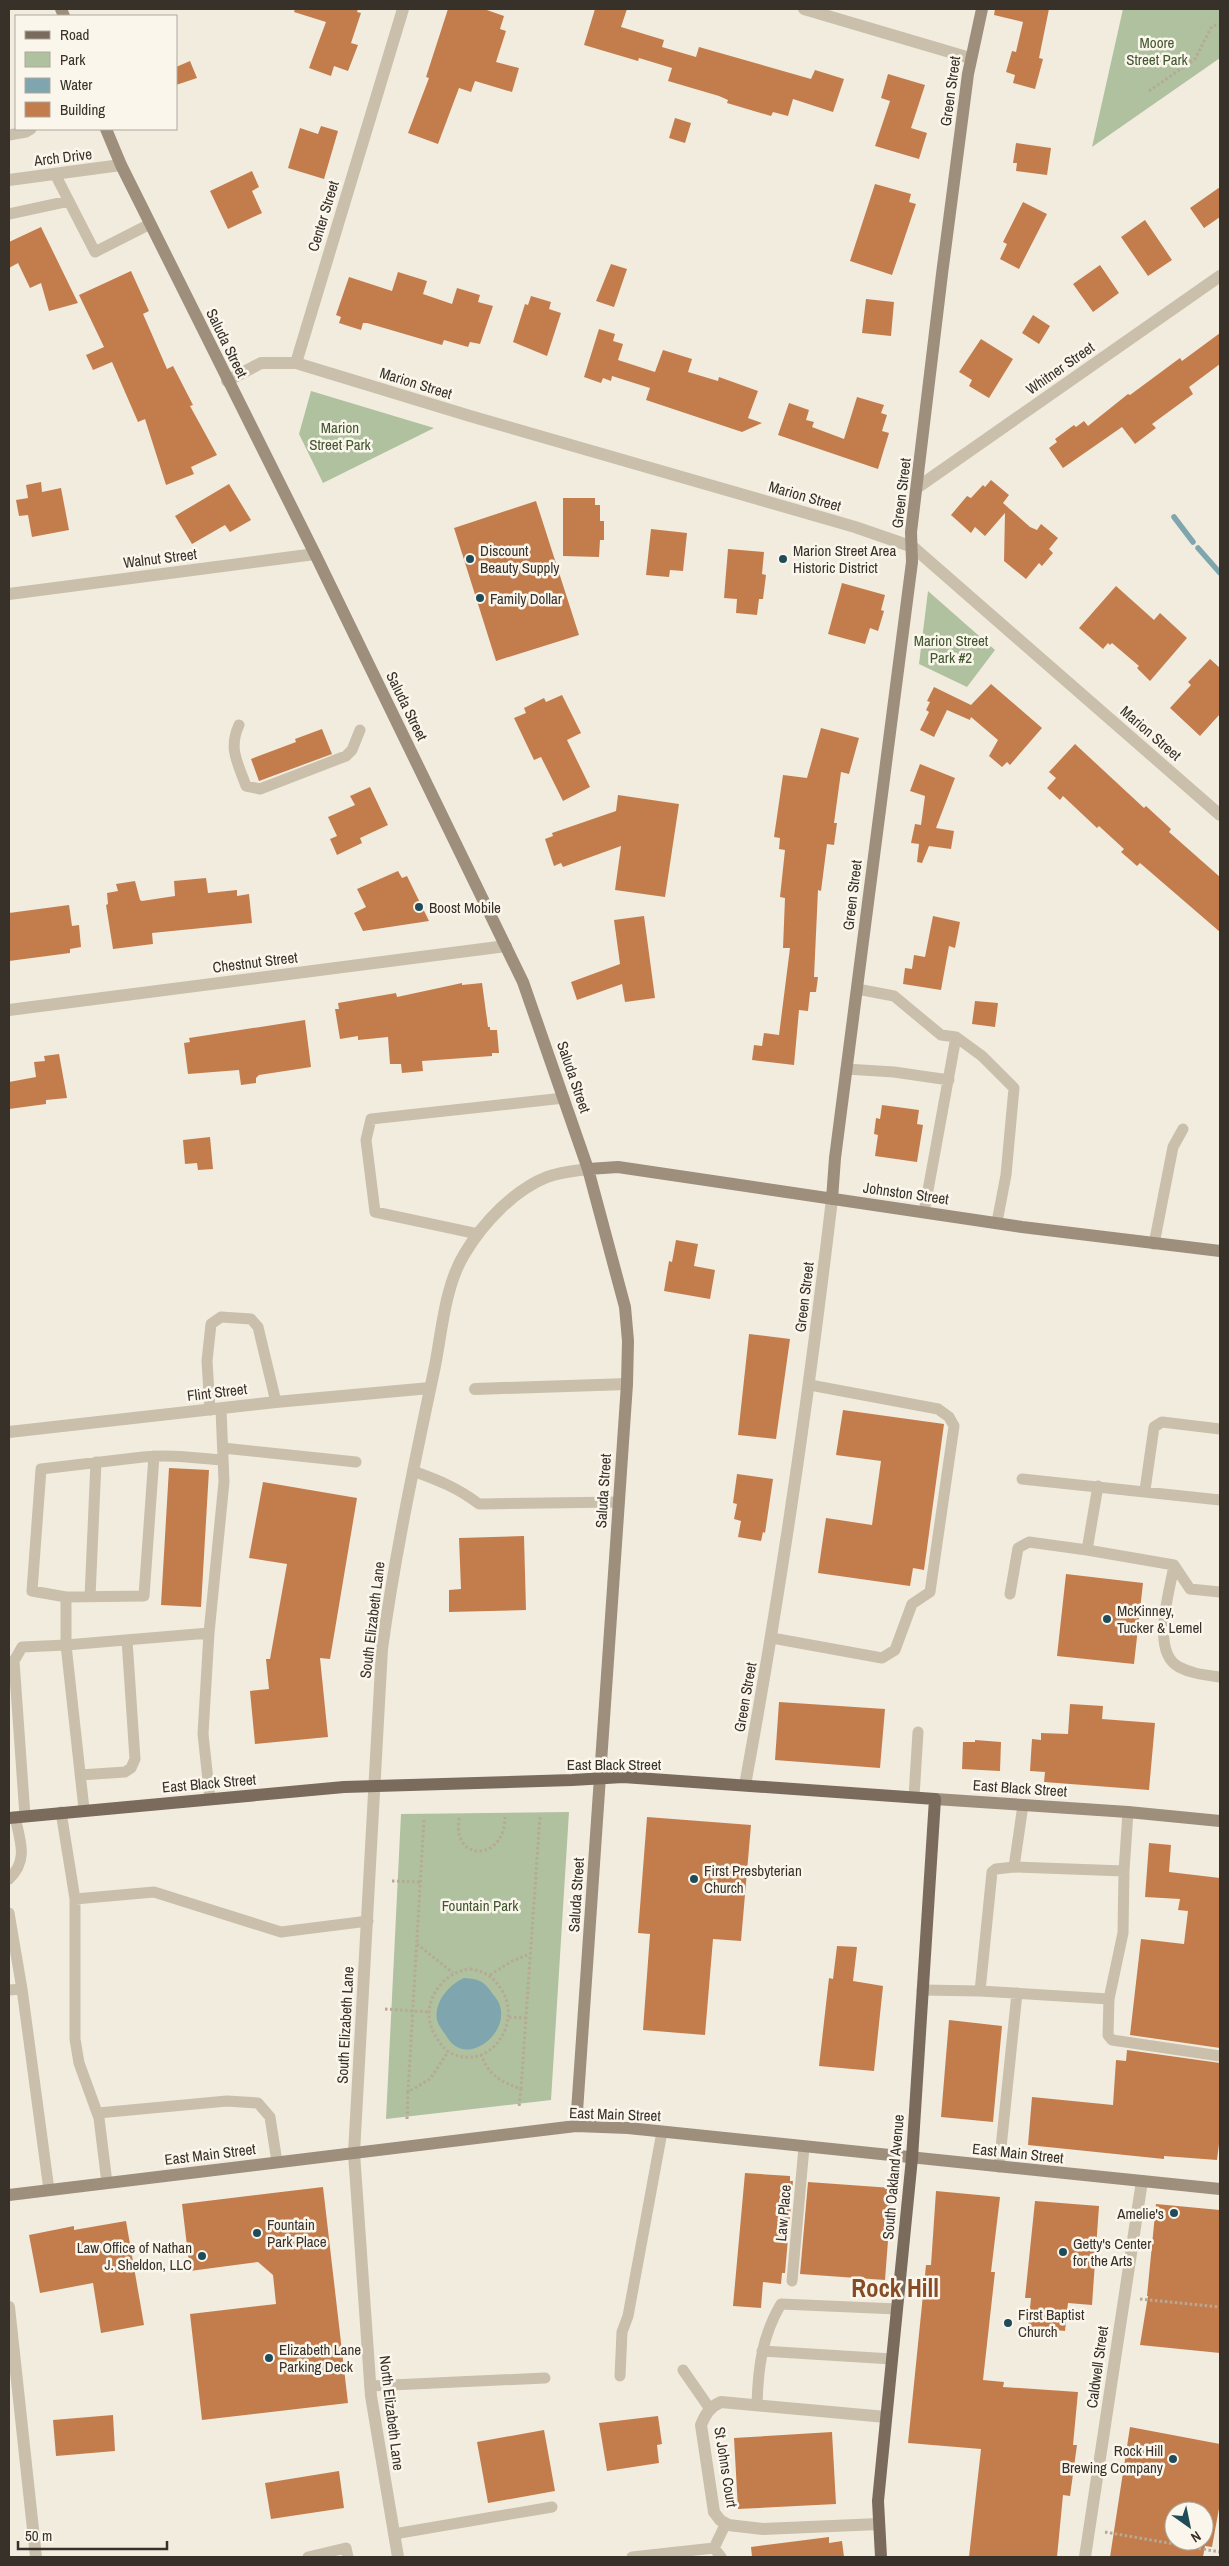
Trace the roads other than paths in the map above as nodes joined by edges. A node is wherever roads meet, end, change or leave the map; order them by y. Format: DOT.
graph roads {
  1 [pos="403,9"];
  2 [pos="804,9"];
  3 [pos="982,9"];
  4 [pos="970,58"];
  5 [pos="29,130"];
  6 [pos="106,130"];
  7 [pos="9,135"];
  8 [pos="122,165"];
  9 [pos="56,174"];
  10 [pos="9,180"];
  11 [pos="69,201"];
  12 [pos="9,214"];
  13 [pos="150,224"];
  14 [pos="1220,276"];
  15 [pos="296,362"];
  16 [pos="227,381"];
  17 [pos="918,487"];
  18 [pos="912,547"];
  19 [pos="315,554"];
  20 [pos="9,594"];
  21 [pos="239,725"];
  22 [pos="360,730"];
  23 [pos="1220,815"];
  24 [pos="506,946"];
  25 [pos="857,989"];
  26 [pos="9,1010"];
  27 [pos="956,1037"];
  28 [pos="846,1069"];
  29 [pos="949,1080"];
  30 [pos="564,1098"];
  31 [pos="1183,1129"];
  32 [pos="588,1169"];
  33 [pos="832,1199"];
  34 [pos="924,1212"];
  35 [pos="997,1222"];
  36 [pos="478,1234"];
  37 [pos="1154,1244"];
  38 [pos="1220,1251"];
  39 [pos="627,1384"];
  40 [pos="810,1385"];
  41 [pos="430,1388"];
  42 [pos="476,1389"];
  43 [pos="276,1402"];
  44 [pos="215,1409"];
  45 [pos="1220,1429"];
  46 [pos="9,1432"];
  47 [pos="223,1448"];
  48 [pos="154,1456"];
  49 [pos="223,1460"];
  50 [pos="96,1462"];
  51 [pos="356,1462"];
  52 [pos="413,1471"];
  53 [pos="1022,1479"];
  54 [pos="1098,1486"];
  55 [pos="1145,1490"];
  56 [pos="1220,1500"];
  57 [pos="619,1502"];
  58 [pos="1087,1550"];
  59 [pos="1174,1565"];
  60 [pos="1220,1592"];
  61 [pos="1010,1594"];
  62 [pos="66,1596"];
  63 [pos="90,1596"];
  64 [pos="209,1633"];
  65 [pos="772,1638"];
  66 [pos="127,1640"];
  67 [pos="66,1645"];
  68 [pos="1220,1676"];
  69 [pos="918,1732"];
  70 [pos="80,1775"];
  71 [pos="601,1777"];
  72 [pos="746,1784"];
  73 [pos="375,1787"];
  74 [pos="914,1797"];
  75 [pos="210,1799"];
  76 [pos="935,1799"];
  77 [pos="1023,1805"];
  78 [pos="84,1809"];
  79 [pos="60,1812"];
  80 [pos="1128,1812"];
  81 [pos="16,1817"];
  82 [pos="1220,1821"];
  83 [pos="1014,1867"];
  84 [pos="1124,1871"];
  85 [pos="9,1879"];
  86 [pos="75,1899"];
  87 [pos="9,1913"];
  88 [pos="368,1921"];
  89 [pos="10,1935"];
  90 [pos="22,1989"];
  91 [pos="9,1990"];
  92 [pos="922,1990"];
  93 [pos="980,1991"];
  94 [pos="1017,1994"];
  95 [pos="1109,1999"];
  96 [pos="1220,2056"];
  97 [pos="98,2113"];
  98 [pos="576,2126"];
  99 [pos="662,2132"];
  100 [pos="804,2147"];
  101 [pos="354,2153"];
  102 [pos="912,2158"];
  103 [pos="277,2162"];
  104 [pos="1000,2167"];
  105 [pos="1142,2181"];
  106 [pos="107,2183"];
  107 [pos="1220,2189"];
  108 [pos="49,2190"];
  109 [pos="9,2195"];
  110 [pos="792,2281"];
  111 [pos="9,2307"];
  112 [pos="897,2309"];
  113 [pos="762,2351"];
  114 [pos="892,2359"];
  115 [pos="683,2370"];
  116 [pos="620,2376"];
  117 [pos="545,2378"];
  118 [pos="370,2386"];
  119 [pos="757,2405"];
  120 [pos="710,2409"];
  121 [pos="886,2417"];
  122 [pos="552,2507"];
  123 [pos="726,2523"];
  124 [pos="879,2524"];
  125 [pos="394,2534"];
  126 [pos="718,2553"];
  127 [pos="36,2557"];
  128 [pos="308,2557"];
  129 [pos="348,2557"];
  130 [pos="398,2557"];
  131 [pos="632,2557"];
  132 [pos="881,2557"];
  133 [pos="1085,2557"];
  1 -- 15 [label="street, Center Street"];
  2 -- 4 [label="street"];
  3 -- 4 [label="street, Green Street"];
  4 -- 17 [label="street, Green Street"];
  5 -- 7 [label="lane"];
  6 -- 8 [label="street, Saluda Street"];
  8 -- 9 [label="street, Arch Drive"];
  8 -- 13 [label="street, Saluda Street"];
  9 -- 10 [label="street, Arch Drive"];
  9 -- 11 [label="lane"];
  11 -- 12 [label="lane"];
  11 -- 13 [label="lane"];
  13 -- 16 [label="street, Saluda Street"];
  14 -- 17 [label="street, Whitner Street"];
  15 -- 16 [label="street"];
  15 -- 18 [label="street, Marion Street"];
  16 -- 19 [label="street, Saluda Street"];
  17 -- 18 [label="street, Green Street"];
  18 -- 23 [label="street, Marion Street"];
  18 -- 25 [label="street, Green Street"];
  19 -- 20 [label="street, Walnut Street"];
  19 -- 24 [label="street, Saluda Street"];
  21 -- 22 [label="lane"];
  24 -- 26 [label="street, Chestnut Street"];
  24 -- 30 [label="street, Saluda Street"];
  25 -- 27 [label="lane"];
  25 -- 28 [label="street, Green Street"];
  27 -- 29 [label="lane"];
  27 -- 35 [label="lane"];
  28 -- 29 [label="lane"];
  28 -- 33 [label="street, Green Street"];
  29 -- 34 [label="lane"];
  30 -- 32 [label="street, Saluda Street"];
  30 -- 36 [label="lane"];
  31 -- 37 [label="lane"];
  32 -- 33 [label="street, Johnston Street"];
  32 -- 36 [label="street, South Elizabeth Lane"];
  32 -- 39 [label="street, Saluda Street"];
  33 -- 34 [label="street, Johnston Street"];
  33 -- 40 [label="street, Green Street"];
  34 -- 35 [label="street, Johnston Street"];
  35 -- 37 [label="street, Johnston Street"];
  36 -- 41 [label="street, South Elizabeth Lane"];
  37 -- 38 [label="street, Johnston Street"];
  39 -- 42 [label="street"];
  39 -- 57 [label="street, Saluda Street"];
  40 -- 65 [label="street, Green Street"];
  40 -- 65 [label="lane"];
  41 -- 43 [label="street, Flint Street"];
  41 -- 52 [label="street, South Elizabeth Lane"];
  43 -- 44 [label="street, Flint Street"];
  43 -- 44 [label="lane"];
  44 -- 46 [label="street, Flint Street"];
  44 -- 47 [label="lane"];
  45 -- 55 [label="lane"];
  47 -- 49 [label="lane"];
  47 -- 51 [label="lane"];
  48 -- 49 [label="lane"];
  48 -- 50 [label="lane"];
  48 -- 63 [label="lane"];
  49 -- 64 [label="lane"];
  50 -- 62 [label="lane"];
  50 -- 63 [label="lane"];
  52 -- 57 [label="lane"];
  52 -- 73 [label="street, South Elizabeth Lane"];
  53 -- 54 [label="lane"];
  54 -- 55 [label="lane"];
  54 -- 58 [label="lane"];
  55 -- 56 [label="lane"];
  57 -- 71 [label="street, Saluda Street"];
  58 -- 59 [label="lane"];
  58 -- 61 [label="lane"];
  59 -- 60 [label="lane"];
  59 -- 68 [label="lane"];
  62 -- 63 [label="lane"];
  62 -- 67 [label="lane"];
  64 -- 66 [label="lane"];
  64 -- 75 [label="lane"];
  65 -- 72 [label="street, Green Street"];
  66 -- 67 [label="lane"];
  66 -- 70 [label="lane"];
  67 -- 70 [label="lane"];
  67 -- 81 [label="lane"];
  69 -- 74 [label="lane"];
  70 -- 78 [label="lane"];
  71 -- 72 [label="main road, East Black Street"];
  71 -- 73 [label="main road, East Black Street"];
  71 -- 98 [label="street, Saluda Street"];
  72 -- 74 [label="main road, East Black Street"];
  73 -- 75 [label="main road, East Black Street"];
  73 -- 88 [label="street, South Elizabeth Lane"];
  74 -- 76 [label="main road, East Black Street"];
  75 -- 78 [label="main road, East Black Street"];
  76 -- 77 [label="street, East Black Street"];
  76 -- 92 [label="main road, South Oakland Avenue"];
  77 -- 80 [label="street, East Black Street"];
  77 -- 83 [label="lane"];
  78 -- 79 [label="main road, East Black Street"];
  79 -- 81 [label="main road, East Black Street"];
  79 -- 86 [label="lane"];
  80 -- 82 [label="street, East Black Street"];
  80 -- 84 [label="lane"];
  81 -- 85 [label="lane"];
  83 -- 84 [label="lane"];
  83 -- 93 [label="lane"];
  84 -- 95 [label="lane"];
  86 -- 88 [label="lane"];
  86 -- 97 [label="lane"];
  87 -- 89 [label="lane"];
  88 -- 101 [label="street, South Elizabeth Lane"];
  89 -- 90 [label="lane"];
  90 -- 91 [label="lane"];
  90 -- 108 [label="lane"];
  92 -- 93 [label="lane"];
  92 -- 102 [label="main road, South Oakland Avenue"];
  93 -- 94 [label="lane"];
  94 -- 95 [label="lane"];
  94 -- 104 [label="lane"];
  95 -- 96 [label="lane"];
  97 -- 103 [label="lane"];
  97 -- 106 [label="lane"];
  98 -- 99 [label="street, East Main Street"];
  98 -- 101 [label="street, East Main Street"];
  99 -- 100 [label="street, East Main Street"];
  99 -- 116 [label="lane"];
  100 -- 102 [label="street, East Main Street"];
  100 -- 110 [label="lane, Law Place"];
  101 -- 103 [label="street, East Main Street"];
  101 -- 118 [label="street, North Elizabeth Lane"];
  102 -- 104 [label="street, East Main Street"];
  102 -- 112 [label="main road, South Oakland Avenue"];
  103 -- 106 [label="street, East Main Street"];
  104 -- 105 [label="street, East Main Street"];
  105 -- 107 [label="street, East Main Street"];
  105 -- 133 [label="street, Caldwell Street"];
  106 -- 108 [label="street, East Main Street"];
  108 -- 109 [label="street, East Main Street"];
  111 -- 127 [label="street"];
  112 -- 113 [label="lane"];
  112 -- 114 [label="main road, South Oakland Avenue"];
  113 -- 114 [label="lane"];
  113 -- 119 [label="lane"];
  114 -- 121 [label="main road, South Oakland Avenue"];
  115 -- 120 [label="lane"];
  117 -- 118 [label="lane"];
  118 -- 125 [label="street, North Elizabeth Lane"];
  119 -- 120 [label="street, St Johns Court"];
  119 -- 121 [label="street, St Johns Court"];
  120 -- 123 [label="street, St Johns Court"];
  121 -- 124 [label="main road, South Oakland Avenue"];
  122 -- 125 [label="lane"];
  123 -- 124 [label="street, St Johns Court"];
  123 -- 126 [label="lane"];
  124 -- 132 [label="main road, South Oakland Avenue"];
  125 -- 130 [label="street, North Elizabeth Lane"];
  126 -- 131 [label="lane"];
  128 -- 129 [label="lane"];
}
